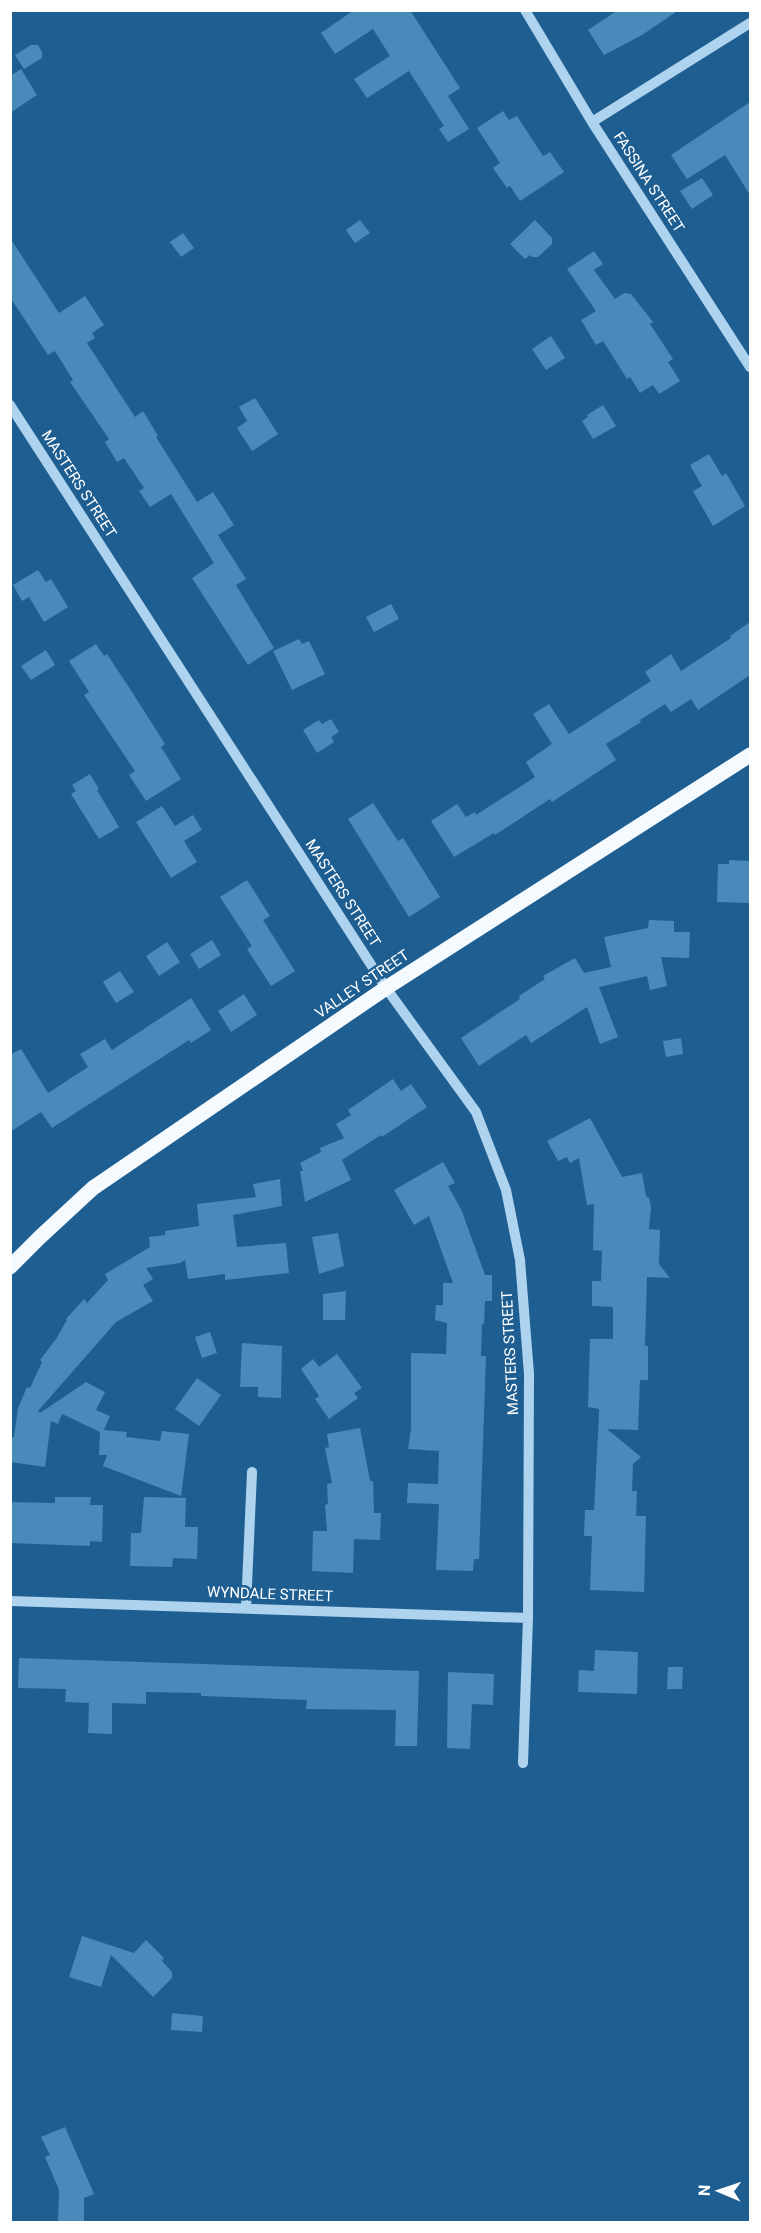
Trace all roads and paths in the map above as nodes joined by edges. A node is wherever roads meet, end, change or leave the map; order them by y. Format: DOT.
graph roads {
  1 [pos="525,10"];
  2 [pos="750,23"];
  3 [pos="592,122"];
  4 [pos="750,367"];
  5 [pos="10,405"];
  6 [pos="750,755"];
  7 [pos="386,988"];
  8 [pos="10,1267"];
  9 [pos="252,1472"];
  10 [pos="10,1601"];
  11 [pos="246,1608"];
  12 [pos="528,1618"];
  13 [pos="523,1763"];
  1 -- 3 [label="street, FASSINA STREET"];
  2 -- 3 [label="street"];
  3 -- 4 [label="street, FASSINA STREET"];
  5 -- 7 [label="street, MASTERS STREET"];
  6 -- 7 [label="main road, VALLEY STREET"];
  7 -- 8 [label="main road, VALLEY STREET"];
  7 -- 12 [label="street, MASTERS STREET"];
  9 -- 11 [label="street"];
  10 -- 11 [label="street, WYNDALE STREET"];
  11 -- 12 [label="street, WYNDALE STREET"];
  12 -- 13 [label="street, MASTERS STREET"];
}
